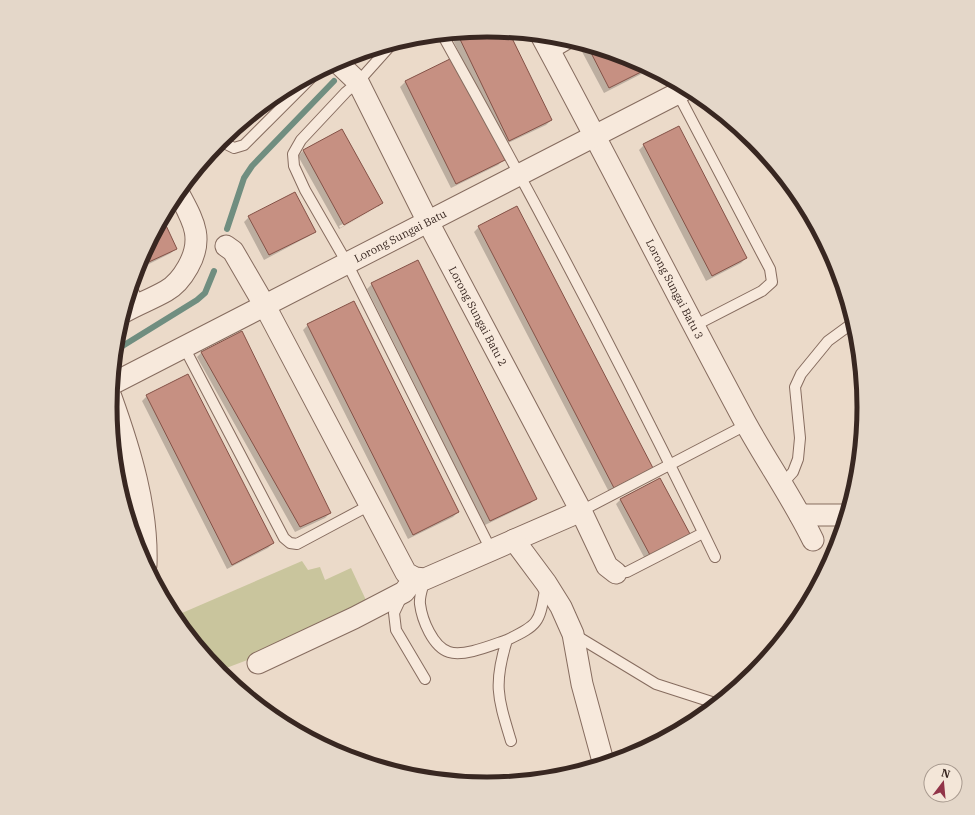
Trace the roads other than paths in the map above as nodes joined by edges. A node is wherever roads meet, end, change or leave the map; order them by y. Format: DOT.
graph roads {
  1 [pos="445,39"];
  2 [pos="544,41"];
  3 [pos="565,45"];
  4 [pos="385,52"];
  5 [pos="551,54"];
  6 [pos="342,67"];
  7 [pos="358,82"];
  8 [pos="300,88"];
  9 [pos="681,92"];
  10 [pos="684,94"];
  11 [pos="596,136"];
  12 [pos="227,145"];
  13 [pos="520,174"];
  14 [pos="182,199"];
  15 [pos="428,222"];
  16 [pos="212,242"];
  17 [pos="347,263"];
  18 [pos="133,301"];
  19 [pos="265,306"];
  20 [pos="694,326"];
  21 [pos="849,326"];
  22 [pos="184,347"];
  23 [pos="118,381"];
  24 [pos="117,415"];
  25 [pos="746,425"];
  26 [pos="670,464"];
  27 [pos="782,484"];
  28 [pos="370,505"];
  29 [pos="581,511"];
  30 [pos="800,515"];
  31 [pos="842,515"];
  32 [pos="703,533"];
  33 [pos="514,540"];
  34 [pos="813,540"];
  35 [pos="491,550"];
  36 [pos="147,552"];
  37 [pos="714,557"];
  38 [pos="616,573"];
  39 [pos="414,583"];
  40 [pos="546,583"];
  41 [pos="573,634"];
  42 [pos="507,640"];
  43 [pos="258,663"];
  44 [pos="425,679"];
  45 [pos="712,702"];
  46 [pos="511,741"];
  47 [pos="602,759"];
  1 -- 13 [label="lane"];
  2 -- 5 [label="street, Lorong Sungai Batu 3"];
  3 -- 5 [label="lane"];
  4 -- 7 [label="lane"];
  5 -- 11 [label="street, Lorong Sungai Batu 3"];
  6 -- 7 [label="street, Lorong Sungai Batu 2"];
  7 -- 15 [label="street, Lorong Sungai Batu 2"];
  7 -- 17 [label="lane"];
  8 -- 12 [label="lane"];
  9 -- 11 [label="street, Lorong Sungai Batu"];
  10 -- 20 [label="lane"];
  11 -- 13 [label="street, Lorong Sungai Batu"];
  11 -- 20 [label="street, Lorong Sungai Batu 3"];
  13 -- 15 [label="street, Lorong Sungai Batu"];
  13 -- 26 [label="lane"];
  14 -- 16 [label="street"];
  15 -- 17 [label="street, Lorong Sungai Batu"];
  15 -- 29 [label="street, Lorong Sungai Batu 2"];
  16 -- 18 [label="street"];
  16 -- 19 [label="street"];
  17 -- 19 [label="street, Lorong Sungai Batu"];
  17 -- 35 [label="lane"];
  19 -- 22 [label="street, Lorong Sungai Batu"];
  19 -- 28 [label="street"];
  20 -- 25 [label="street, Lorong Sungai Batu 3"];
  21 -- 27 [label="lane"];
  22 -- 23 [label="street, Lorong Sungai Batu"];
  22 -- 28 [label="lane"];
  24 -- 36 [label="street"];
  25 -- 26 [label="lane"];
  25 -- 27 [label="street, Lorong Sungai Batu 3"];
  26 -- 29 [label="lane"];
  26 -- 32 [label="lane"];
  27 -- 30 [label="street, Lorong Sungai Batu 3"];
  28 -- 39 [label="street"];
  29 -- 33 [label="street"];
  29 -- 38 [label="street, Lorong Sungai Batu 2"];
  30 -- 31 [label="street"];
  30 -- 34 [label="street, Lorong Sungai Batu 3"];
  32 -- 37 [label="lane"];
  32 -- 38 [label="lane"];
  33 -- 35 [label="street"];
  33 -- 40 [label="street"];
  35 -- 39 [label="street"];
  39 -- 42 [label="lane"];
  39 -- 43 [label="street"];
  39 -- 44 [label="lane"];
  40 -- 41 [label="street"];
  40 -- 42 [label="lane"];
  41 -- 45 [label="lane"];
  41 -- 47 [label="street"];
  42 -- 46 [label="lane"];
}
